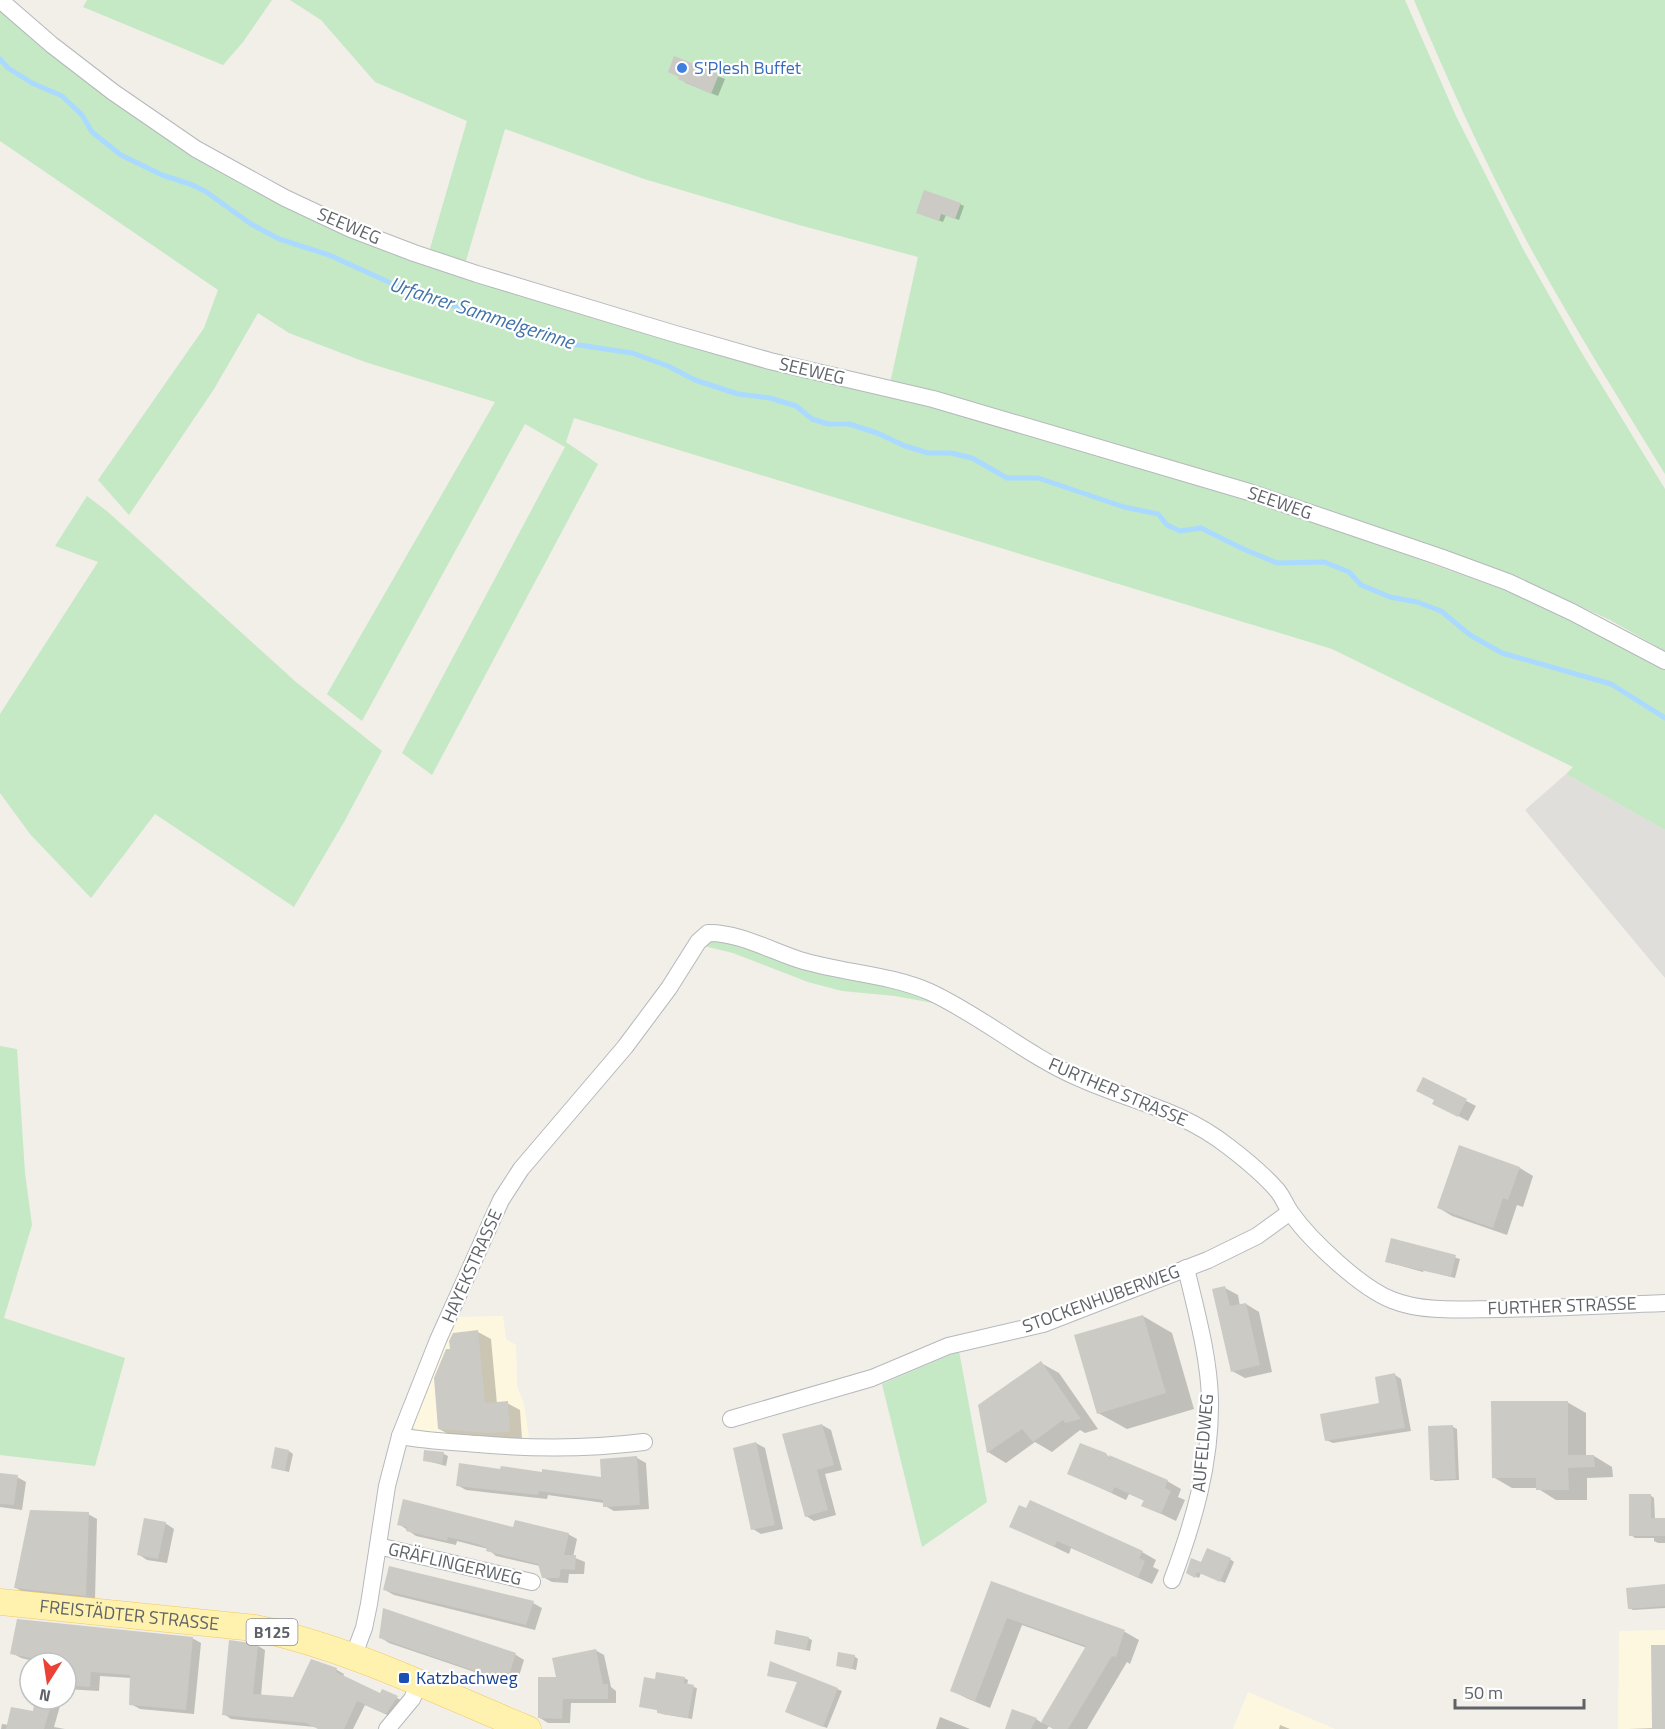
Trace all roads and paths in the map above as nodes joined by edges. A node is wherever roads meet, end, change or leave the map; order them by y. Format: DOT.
graph roads {
  1 [pos="0,0"];
  2 [pos="1665,661"];
  3 [pos="708,933"];
  4 [pos="1290,1212"];
  5 [pos="1186,1268"];
  6 [pos="1665,1303"];
  7 [pos="731,1419"];
  8 [pos="400,1436"];
  9 [pos="644,1442"];
  10 [pos="378,1546"];
  11 [pos="1172,1580"];
  12 [pos="532,1582"];
  13 [pos="0,1602"];
  14 [pos="352,1657"];
  15 [pos="418,1684"];
  16 [pos="387,1729"];
  17 [pos="528,1729"];
  1 -- 2 [label="street, SEEWEG"];
  3 -- 4 [label="street, FURTHER STRASSE"];
  3 -- 8 [label="street, HAYEKSTRASSE"];
  4 -- 5 [label="street, STOCKENHUBERWEG"];
  4 -- 6 [label="street, FURTHER STRASSE"];
  5 -- 7 [label="street, STOCKENHUBERWEG"];
  5 -- 11 [label="street, AUFELDWEG"];
  8 -- 9 [label="street"];
  8 -- 10 [label="street, HAYEKSTRASSE"];
  10 -- 12 [label="street, GRÄFLINGERWEG"];
  10 -- 14 [label="street, HAYEKSTRASSE"];
  13 -- 14 [label="main road, FREISTÄDTER STRASSE / B125"];
  14 -- 15 [label="main road, FREISTÄDTER STRASSE / B125"];
  15 -- 16 [label="street"];
  15 -- 17 [label="main road, FREISTÄDTER STRASSE / B125"];
}
